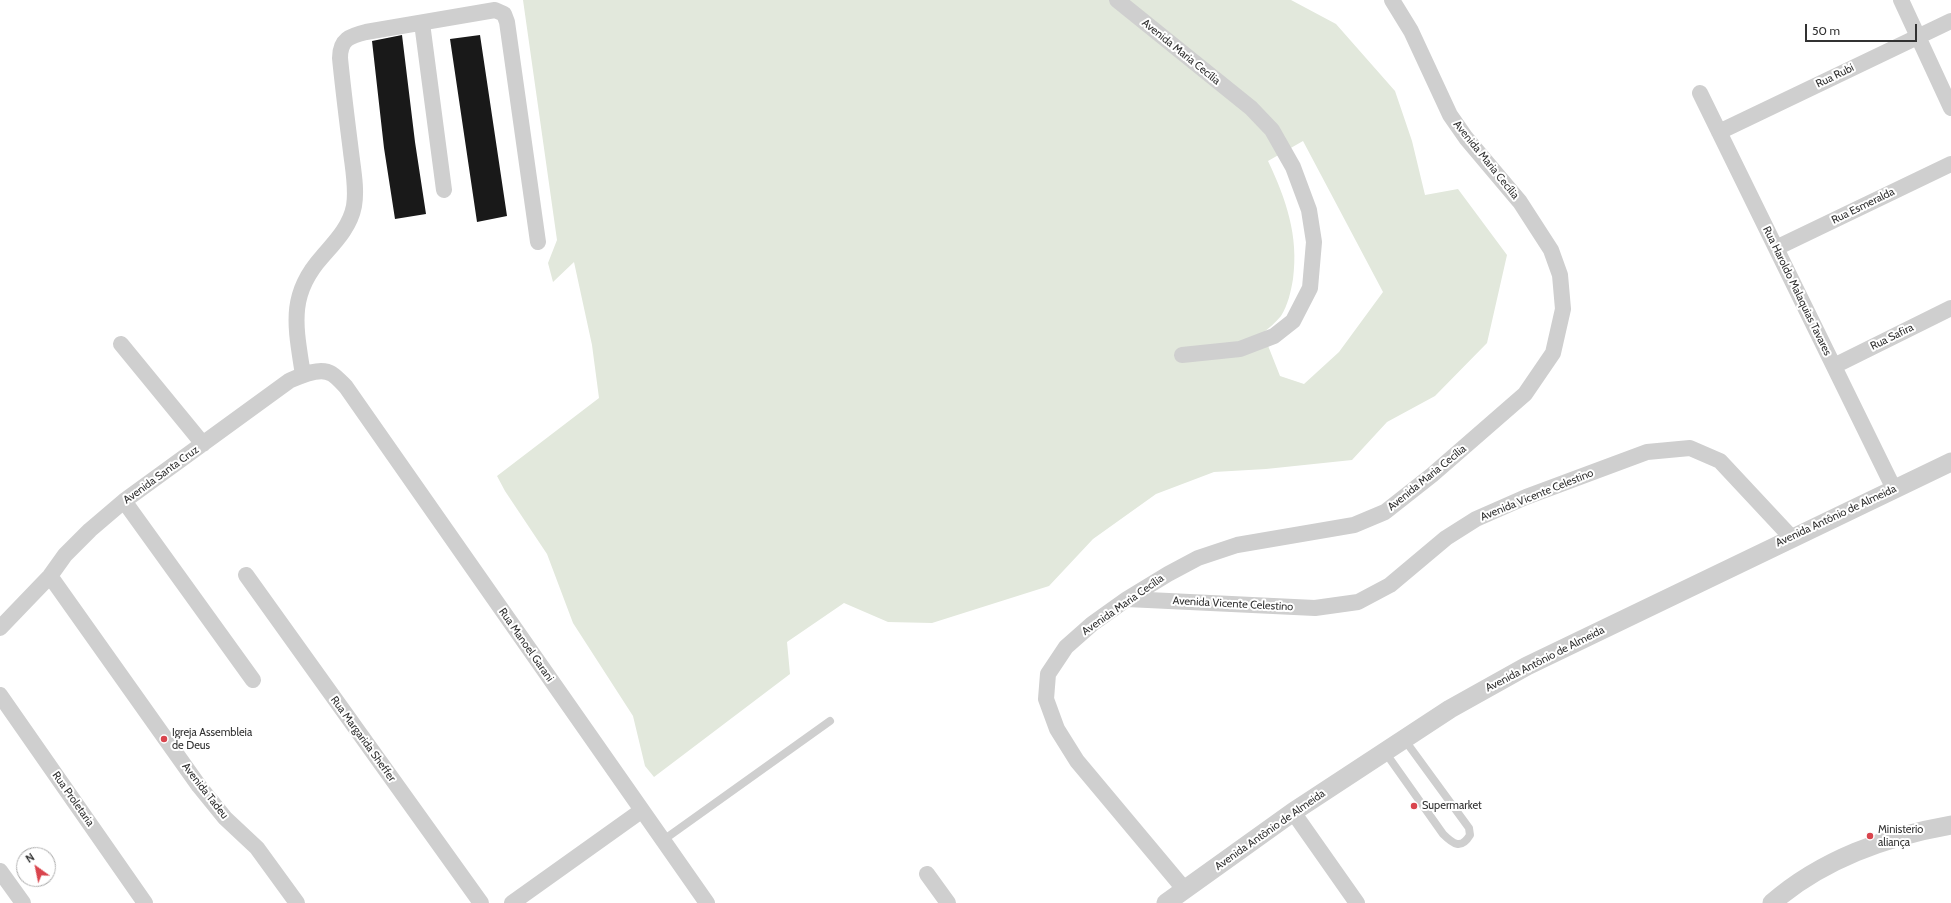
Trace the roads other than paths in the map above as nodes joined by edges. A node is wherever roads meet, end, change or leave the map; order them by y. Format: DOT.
graph roads {
  1 [pos="1117,0"];
  2 [pos="1392,0"];
  3 [pos="1901,0"];
  4 [pos="1951,21"];
  5 [pos="422,23"];
  6 [pos="1919,36"];
  7 [pos="1700,93"];
  8 [pos="1951,108"];
  9 [pos="1719,132"];
  10 [pos="1951,164"];
  11 [pos="444,190"];
  12 [pos="538,242"];
  13 [pos="1776,248"];
  14 [pos="1951,308"];
  15 [pos="121,344"];
  16 [pos="1182,355"];
  17 [pos="1834,366"];
  18 [pos="303,375"];
  19 [pos="346,387"];
  20 [pos="203,444"];
  21 [pos="1951,462"];
  22 [pos="1894,489"];
  23 [pos="124,502"];
  24 [pos="1791,537"];
  25 [pos="246,574"];
  26 [pos="50,576"];
  27 [pos="1127,599"];
  28 [pos="0,628"];
  29 [pos="253,680"];
  30 [pos="0,695"];
  31 [pos="830,721"];
  32 [pos="1404,739"];
  33 [pos="1385,752"];
  34 [pos="641,811"];
  35 [pos="1293,812"];
  36 [pos="1951,826"];
  37 [pos="662,841"];
  38 [pos="0,870"];
  39 [pos="927,874"];
  40 [pos="1185,890"];
  41 [pos="23,903"];
  42 [pos="145,903"];
  43 [pos="297,903"];
  44 [pos="481,903"];
  45 [pos="512,903"];
  46 [pos="706,903"];
  47 [pos="948,903"];
  48 [pos="1166,903"];
  49 [pos="1357,903"];
  50 [pos="1772,903"];
  1 -- 16 [label="street, Avenida Maria Cecília"];
  2 -- 27 [label="street, Avenida Maria Cecília"];
  3 -- 6 [label="street"];
  4 -- 6 [label="street, Rua Rubi"];
  5 -- 11 [label="street"];
  5 -- 12 [label="street"];
  5 -- 18 [label="street"];
  6 -- 8 [label="street"];
  6 -- 9 [label="street, Rua Rubi"];
  7 -- 9 [label="street, Rua Haroldo Malaquias Tavares"];
  9 -- 13 [label="street, Rua Haroldo Malaquias Tavares"];
  10 -- 13 [label="street, Rua Esmeralda"];
  13 -- 17 [label="street, Rua Haroldo Malaquias Tavares"];
  14 -- 17 [label="street, Rua Safira"];
  15 -- 20 [label="street"];
  17 -- 22 [label="street, Rua Haroldo Malaquias Tavares"];
  18 -- 19 [label="street, Avenida Santa Cruz"];
  18 -- 20 [label="street, Avenida Santa Cruz"];
  19 -- 34 [label="street, Rua Manoel Garani"];
  20 -- 23 [label="street, Avenida Santa Cruz"];
  21 -- 22 [label="street, Avenida Antônio de Almeida"];
  22 -- 24 [label="street, Avenida Antônio de Almeida"];
  23 -- 26 [label="street, Avenida Santa Cruz"];
  23 -- 29 [label="street"];
  24 -- 27 [label="street, Avenida Vicente Celestino"];
  24 -- 32 [label="street, Avenida Antônio de Almeida"];
  25 -- 44 [label="street, Rua Margarida Sheffer"];
  26 -- 28 [label="street, Avenida Santa Cruz"];
  26 -- 43 [label="street, Avenida Tadeu"];
  27 -- 40 [label="street, Avenida Maria Cecília"];
  30 -- 42 [label="street, Rua Proletaria"];
  31 -- 37 [label="lane"];
  32 -- 33 [label="street, Avenida Antônio de Almeida"];
  32 -- 33 [label="lane"];
  33 -- 35 [label="street, Avenida Antônio de Almeida"];
  34 -- 37 [label="street, Rua Manoel Garani"];
  34 -- 45 [label="street"];
  35 -- 40 [label="street, Avenida Antônio de Almeida"];
  35 -- 49 [label="street"];
  36 -- 50 [label="street"];
  37 -- 46 [label="street, Rua Manoel Garani"];
  38 -- 41 [label="street"];
  39 -- 47 [label="street"];
  40 -- 48 [label="street, Avenida Antônio de Almeida"];
}
